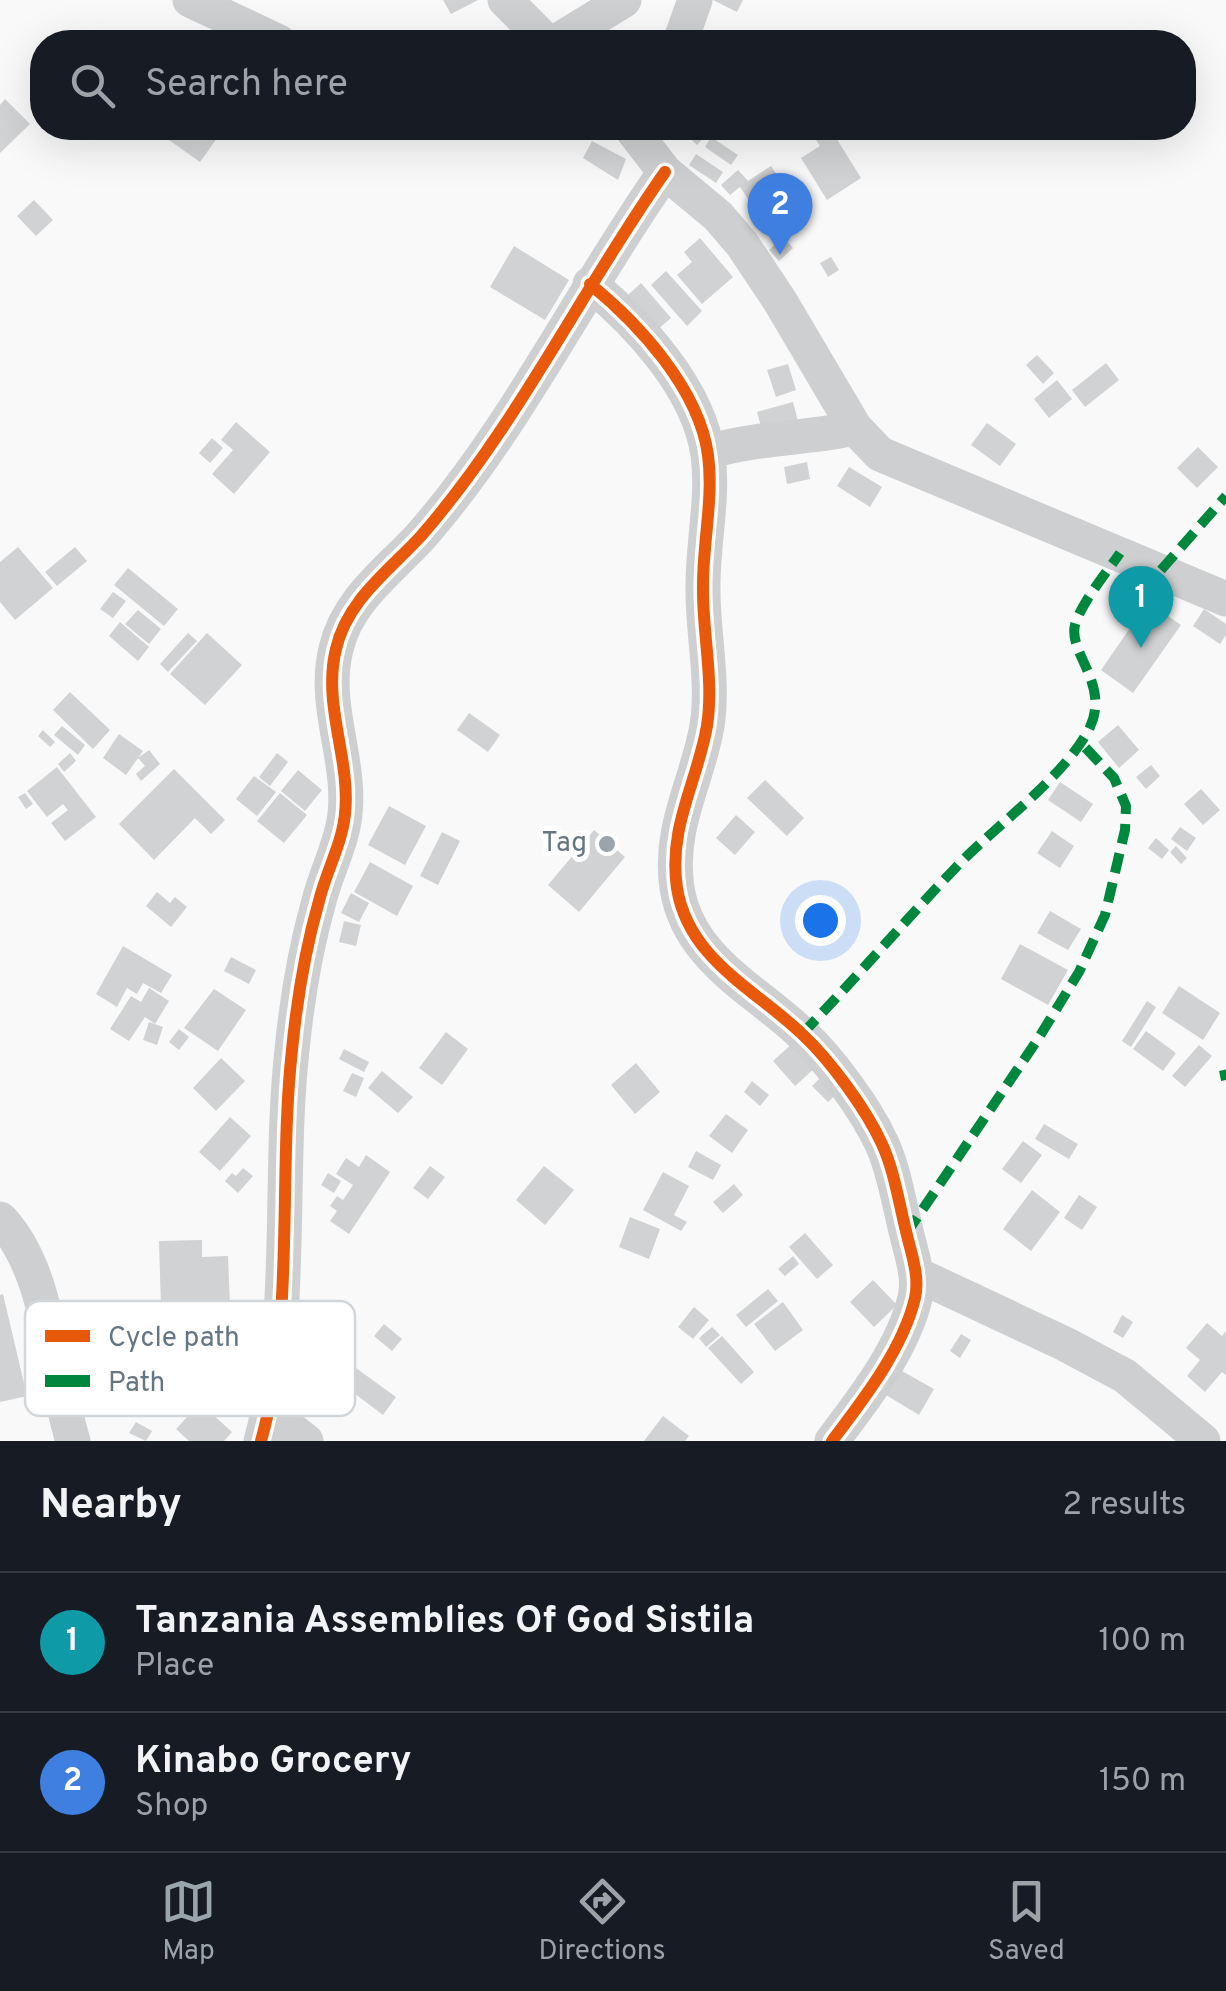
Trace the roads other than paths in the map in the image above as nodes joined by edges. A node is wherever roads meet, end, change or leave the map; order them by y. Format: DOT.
graph roads {
  1 [pos="190,0"];
  2 [pos="505,0"];
  3 [pos="624,0"];
  4 [pos="695,0"];
  5 [pos="254,30"];
  6 [pos="534,30"];
  7 [pos="575,30"];
  8 [pos="684,30"];
  9 [pos="658,153"];
  10 [pos="590,284"];
  11 [pos="855,428"];
  12 [pos="708,452"];
  13 [pos="1226,599"];
  14 [pos="0,1218"];
  15 [pos="916,1274"];
  16 [pos="38,1301"];
  17 [pos="279,1301"];
  18 [pos="66,1416"];
  19 [pos="265,1426"];
  20 [pos="72,1441"];
  21 [pos="306,1441"];
  22 [pos="832,1441"];
  23 [pos="1204,1441"];
  1 -- 5 [label="street"];
  2 -- 6 [label="street"];
  3 -- 7 [label="street"];
  4 -- 8 [label="street"];
  9 -- 10 [label="street"];
  9 -- 11 [label="street"];
  10 -- 12 [label="street"];
  10 -- 17 [label="street"];
  11 -- 12 [label="street"];
  11 -- 13 [label="street"];
  12 -- 15 [label="street"];
  14 -- 16 [label="street"];
  15 -- 22 [label="street"];
  15 -- 23 [label="street"];
  18 -- 20 [label="street"];
  19 -- 21 [label="street"];
}
